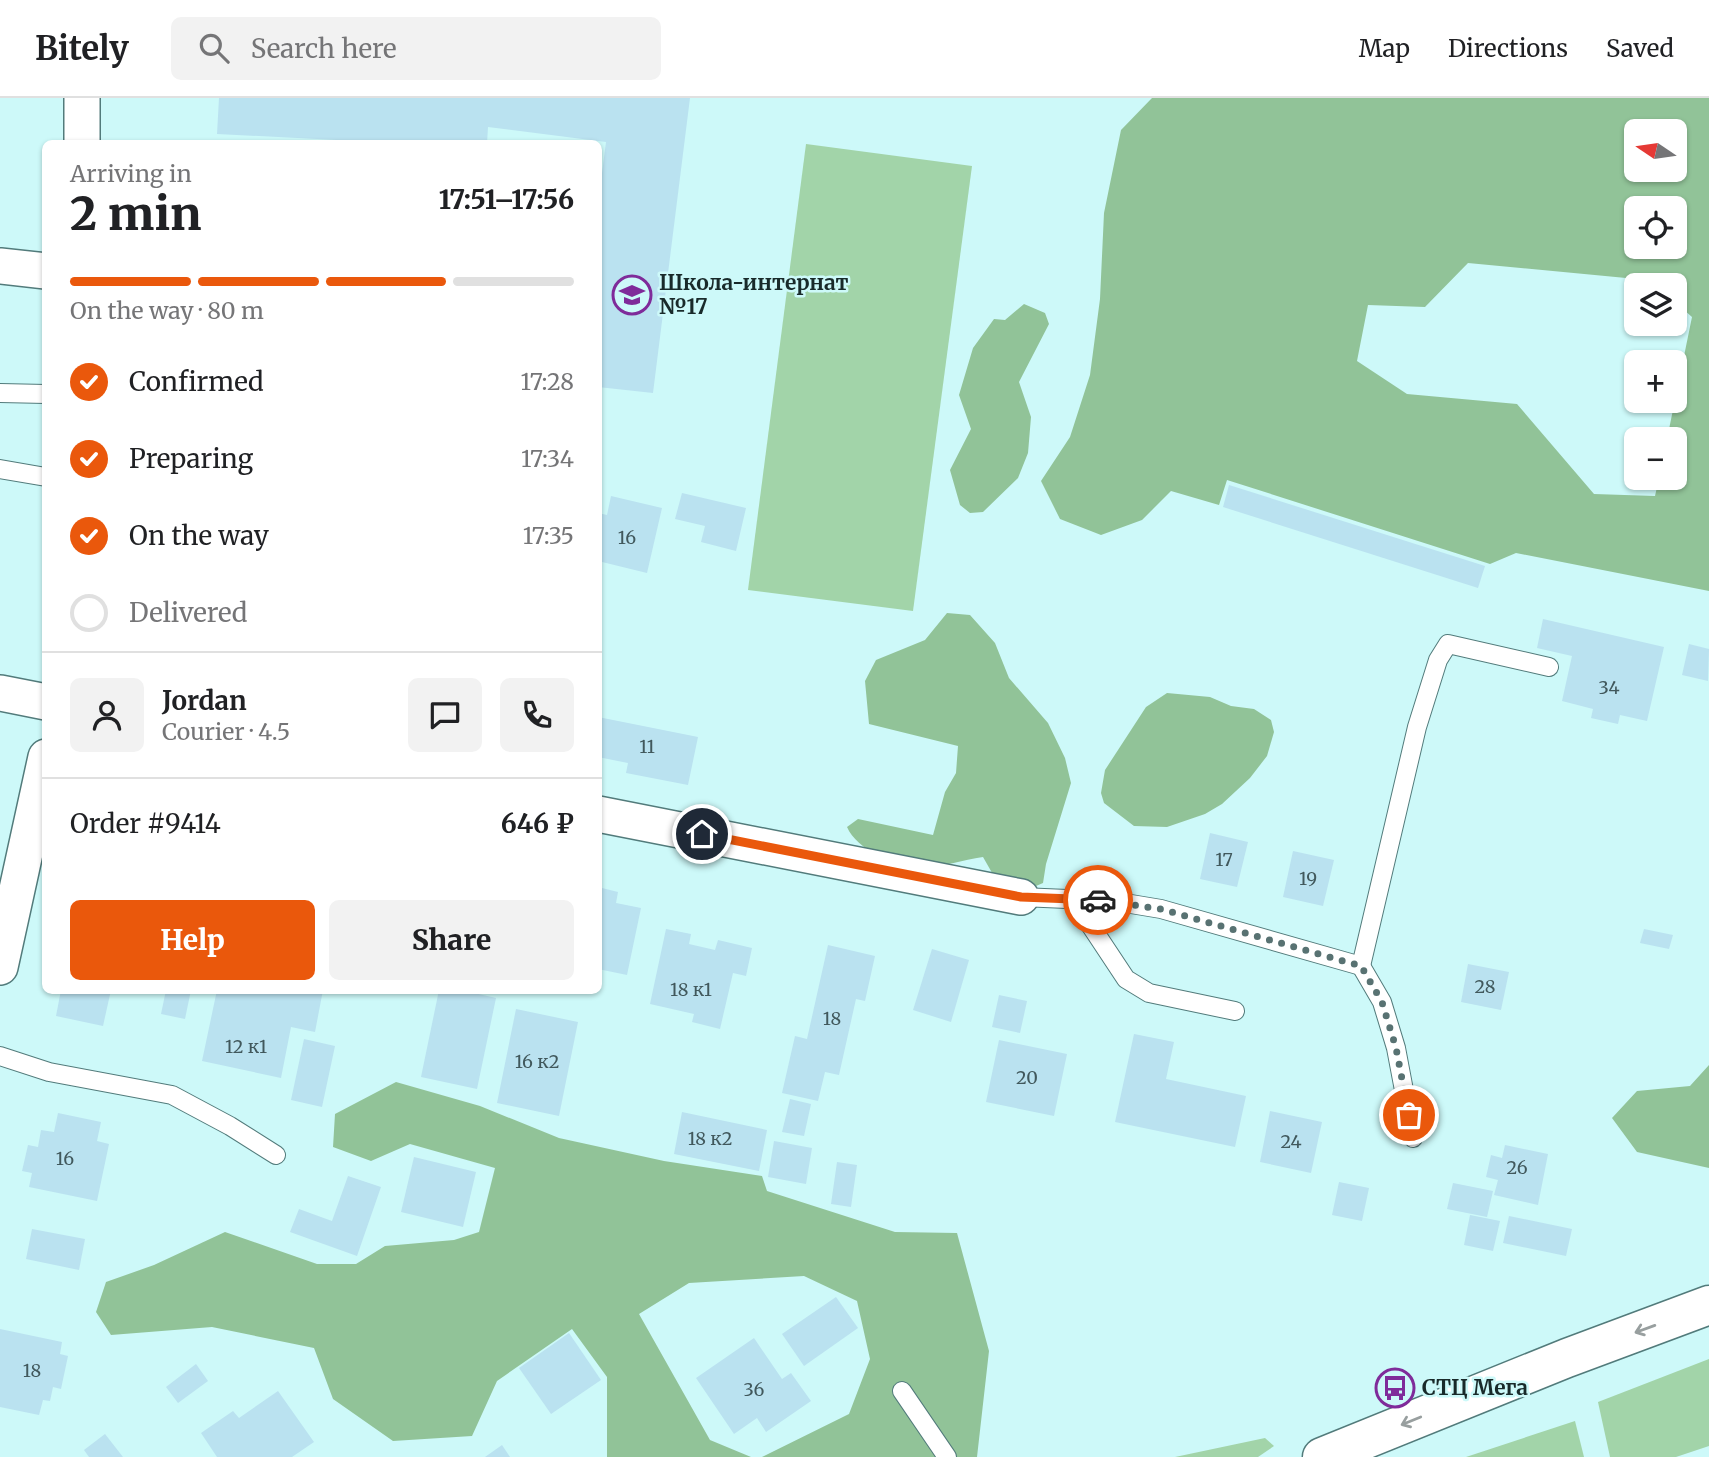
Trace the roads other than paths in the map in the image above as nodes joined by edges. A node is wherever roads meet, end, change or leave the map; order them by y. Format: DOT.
graph roads {
  1 [pos="82,98"];
  2 [pos="82,140"];
  3 [pos="0,266"];
  4 [pos="42,271"];
  5 [pos="0,393"];
  6 [pos="42,394"];
  7 [pos="0,469"];
  8 [pos="42,476"];
  9 [pos="1549,667"];
  10 [pos="0,694"];
  11 [pos="42,701"];
  12 [pos="42,775"];
  13 [pos="602,815"];
  14 [pos="1021,897"];
  15 [pos="1073,899"];
  16 [pos="1361,966"];
  17 [pos="0,967"];
  18 [pos="1235,1011"];
  19 [pos="0,1056"];
  20 [pos="1413,1138"];
  21 [pos="276,1156"];
  22 [pos="1709,1305"];
  23 [pos="902,1391"];
  24 [pos="947,1457"];
  25 [pos="1322,1457"];
  1 -- 2 [label="street"];
  3 -- 4 [label="street"];
  5 -- 6 [label="lane"];
  7 -- 8 [label="lane"];
  9 -- 16 [label="lane"];
  10 -- 11 [label="street"];
  12 -- 17 [label="street"];
  13 -- 14 [label="street"];
  14 -- 15 [label="lane"];
  15 -- 16 [label="lane"];
  15 -- 18 [label="lane"];
  16 -- 20 [label="lane"];
  19 -- 21 [label="lane"];
  22 -- 25 [label="main road, one-way"];
  23 -- 24 [label="lane"];
}
